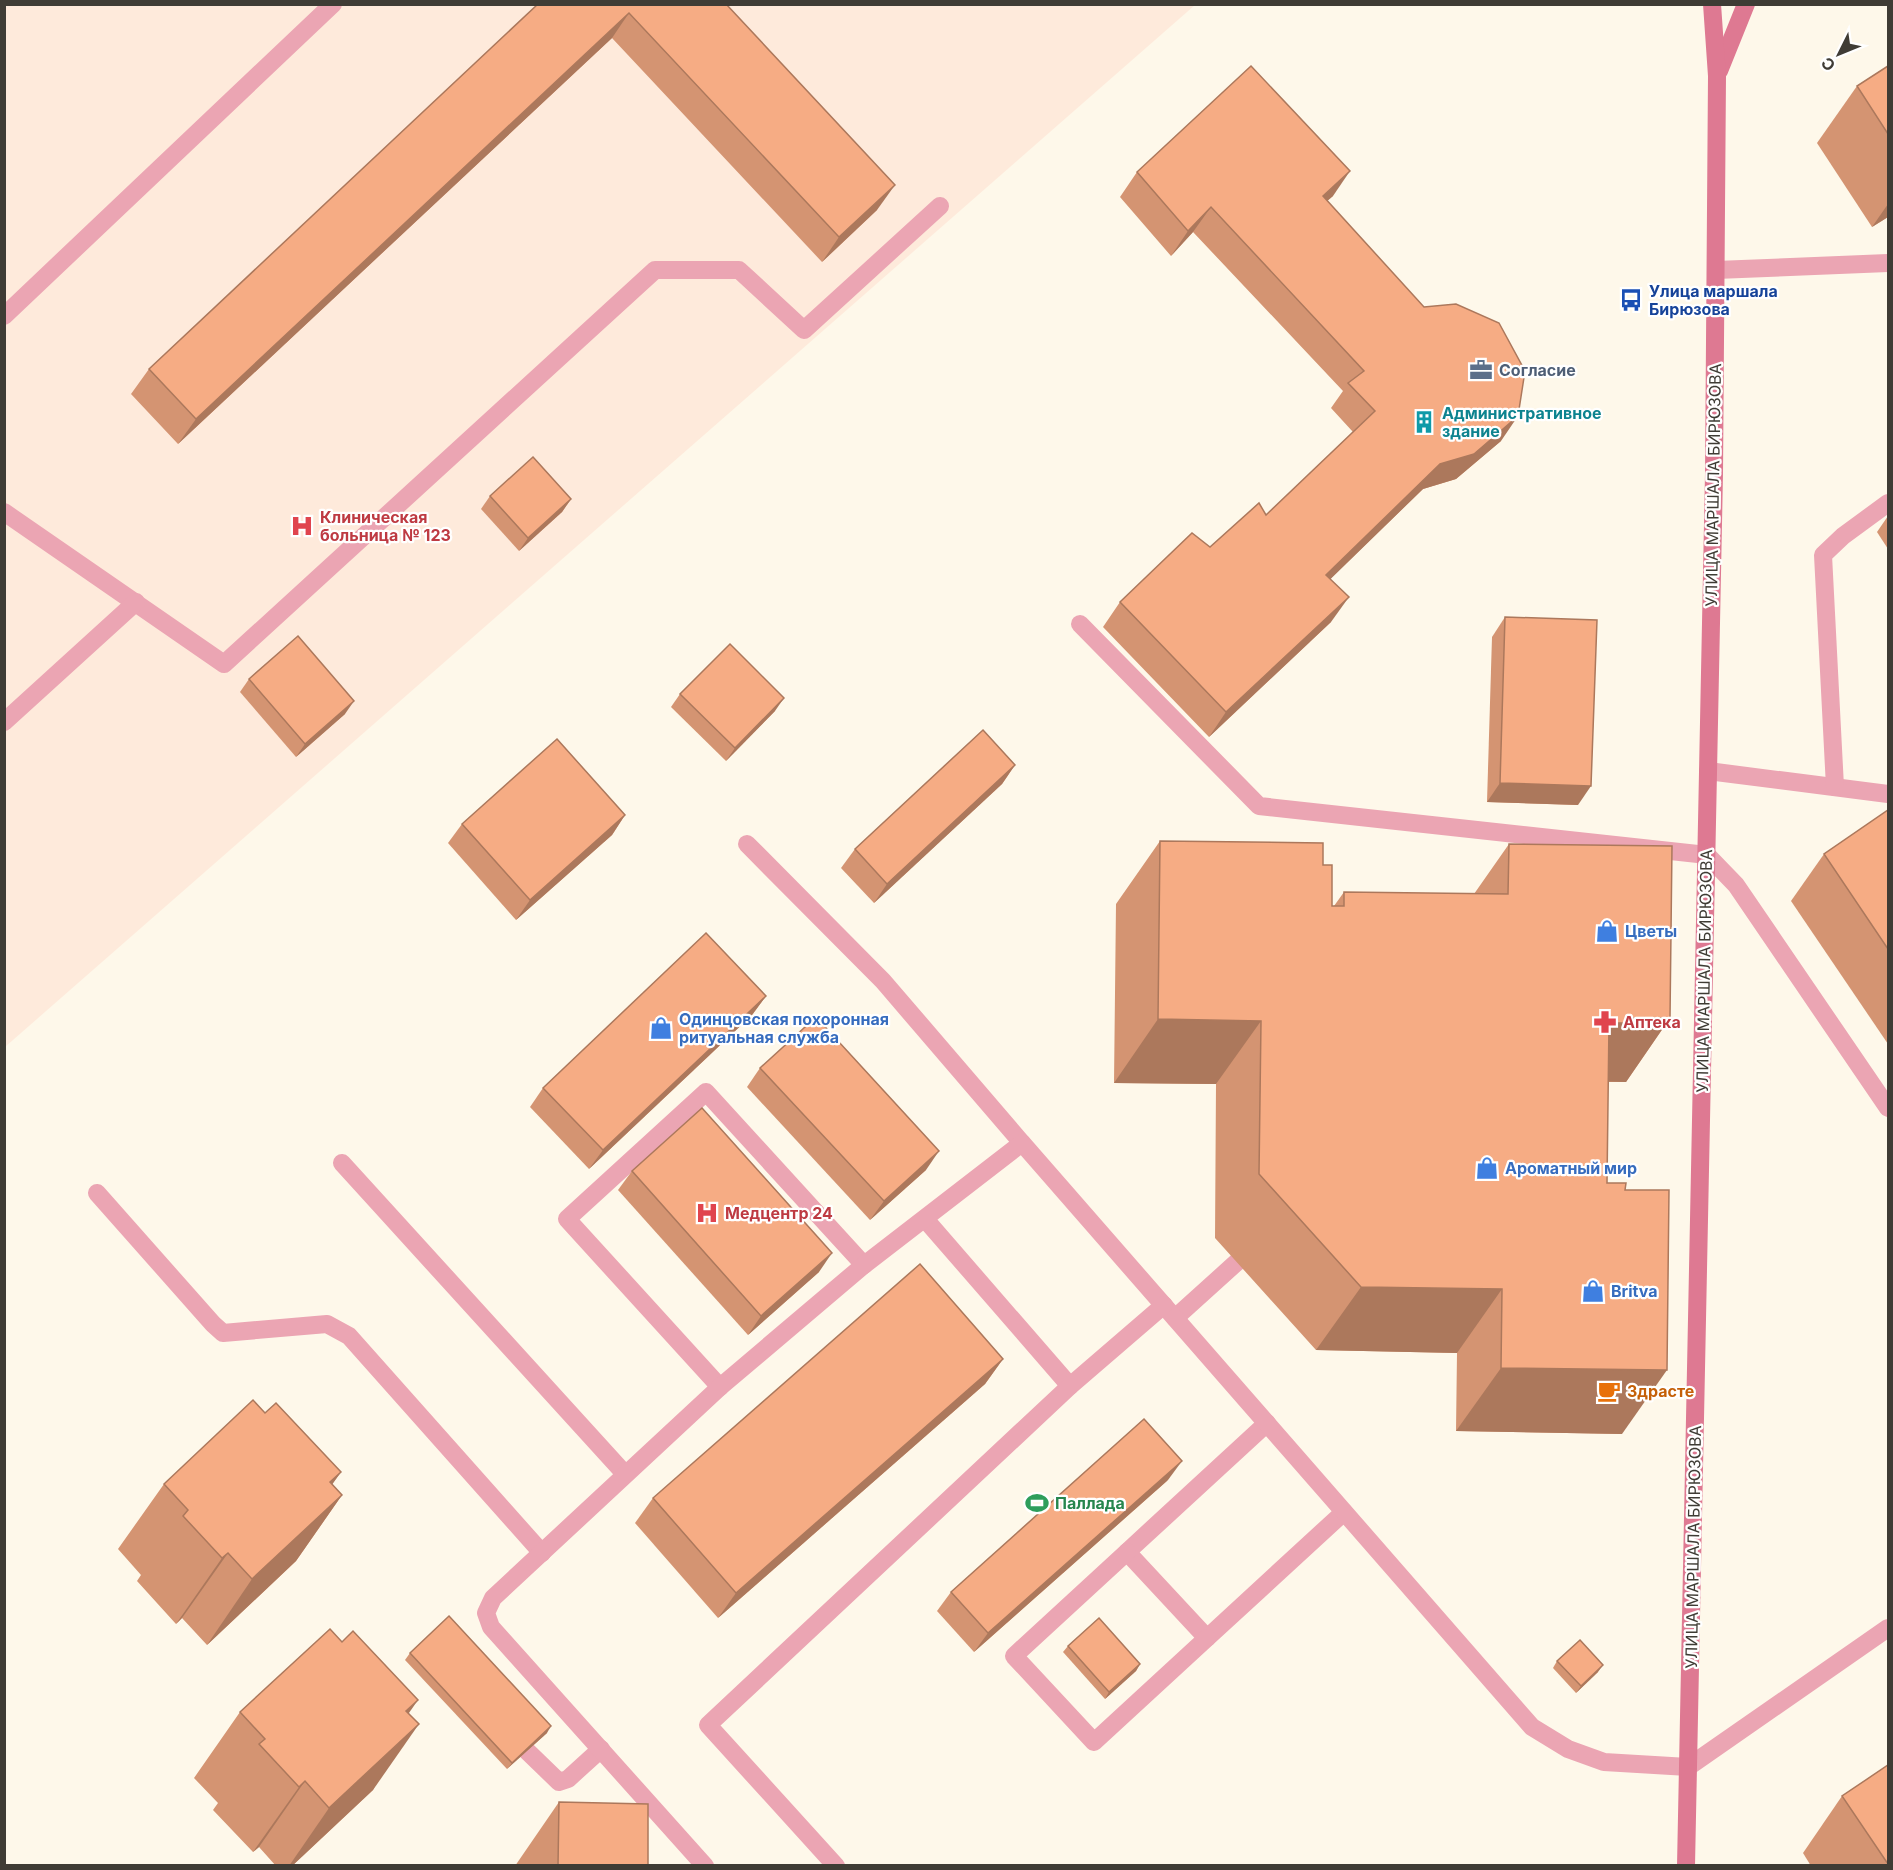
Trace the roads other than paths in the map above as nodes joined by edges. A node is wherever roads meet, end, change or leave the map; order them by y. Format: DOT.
graph roads {
  1 [pos="333,4"];
  2 [pos="1712,4"];
  3 [pos="1746,4"];
  4 [pos="1717,76"];
  5 [pos="940,206"];
  6 [pos="1888,263"];
  7 [pos="1716,270"];
  8 [pos="4,316"];
  9 [pos="1888,503"];
  10 [pos="4,512"];
  11 [pos="136,602"];
  12 [pos="1080,624"];
  13 [pos="4,722"];
  14 [pos="1708,771"];
  15 [pos="1834,787"];
  16 [pos="1888,794"];
  17 [pos="747,844"];
  18 [pos="1707,855"];
  19 [pos="1888,1108"];
  20 [pos="1023,1143"];
  21 [pos="342,1163"];
  22 [pos="97,1193"];
  23 [pos="925,1219"];
  24 [pos="1237,1262"];
  25 [pos="864,1265"];
  26 [pos="1169,1311"];
  27 [pos="1070,1386"];
  28 [pos="720,1387"];
  29 [pos="1267,1423"];
  30 [pos="626,1474"];
  31 [pos="1344,1512"];
  32 [pos="1127,1552"];
  33 [pos="542,1553"];
  34 [pos="1888,1628"];
  35 [pos="1207,1638"];
  36 [pos="601,1749"];
  37 [pos="527,1751"];
  38 [pos="1688,1767"];
  39 [pos="705,1866"];
  40 [pos="836,1866"];
  41 [pos="1686,1866"];
  1 -- 8 [label="lane"];
  2 -- 4 [label="street, УЛИЦА МАРШАЛА БИРЮЗОВА"];
  3 -- 4 [label="street"];
  4 -- 7 [label="street, УЛИЦА МАРШАЛА БИРЮЗОВА"];
  5 -- 11 [label="lane"];
  6 -- 7 [label="lane"];
  7 -- 14 [label="street, УЛИЦА МАРШАЛА БИРЮЗОВА"];
  9 -- 15 [label="lane"];
  10 -- 11 [label="lane"];
  11 -- 13 [label="lane"];
  12 -- 18 [label="lane"];
  14 -- 15 [label="lane"];
  14 -- 18 [label="street, УЛИЦА МАРШАЛА БИРЮЗОВА"];
  15 -- 16 [label="lane"];
  17 -- 20 [label="lane"];
  18 -- 19 [label="lane"];
  18 -- 38 [label="street, УЛИЦА МАРШАЛА БИРЮЗОВА"];
  20 -- 23 [label="lane"];
  20 -- 26 [label="lane"];
  21 -- 30 [label="lane"];
  22 -- 33 [label="lane"];
  23 -- 25 [label="lane"];
  23 -- 27 [label="lane"];
  24 -- 26 [label="lane"];
  25 -- 28 [label="lane"];
  25 -- 28 [label="lane"];
  26 -- 27 [label="lane"];
  26 -- 29 [label="lane"];
  27 -- 40 [label="lane"];
  28 -- 30 [label="lane"];
  29 -- 31 [label="lane"];
  29 -- 32 [label="lane"];
  30 -- 33 [label="lane"];
  31 -- 35 [label="lane"];
  31 -- 38 [label="lane"];
  32 -- 35 [label="lane"];
  32 -- 35 [label="lane"];
  33 -- 36 [label="lane"];
  34 -- 38 [label="lane"];
  36 -- 37 [label="lane"];
  36 -- 39 [label="lane"];
  38 -- 41 [label="street, УЛИЦА МАРШАЛА БИРЮЗОВА"];
}
